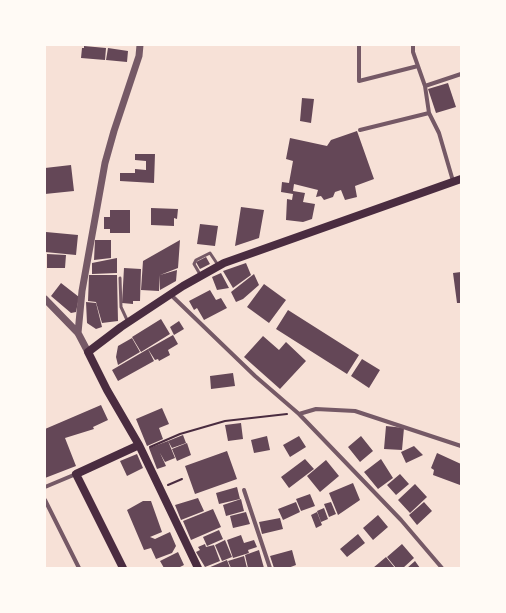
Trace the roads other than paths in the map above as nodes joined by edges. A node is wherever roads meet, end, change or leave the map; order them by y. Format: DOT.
graph roads {
  1 [pos="140,45"];
  2 [pos="359,45"];
  3 [pos="413,45"];
  4 [pos="418,66"];
  5 [pos="461,74"];
  6 [pos="425,86"];
  7 [pos="429,113"];
  8 [pos="360,130"];
  9 [pos="457,180"];
  10 [pos="218,266"];
  11 [pos="201,276"];
  12 [pos="120,278"];
  13 [pos="171,294"];
  14 [pos="45,299"];
  15 [pos="128,322"];
  16 [pos="78,333"];
  17 [pos="88,352"];
  18 [pos="298,414"];
  19 [pos="461,446"];
  20 [pos="141,448"];
  21 [pos="76,474"];
  22 [pos="45,487"];
  23 [pos="244,490"];
  24 [pos="45,500"];
  25 [pos="79,568"];
  26 [pos="123,568"];
  27 [pos="198,568"];
  28 [pos="270,568"];
  29 [pos="442,568"];
  1 -- 16 [label="street"];
  2 -- 4 [label="street"];
  3 -- 4 [label="street"];
  4 -- 6 [label="street"];
  5 -- 6 [label="street"];
  6 -- 7 [label="street"];
  7 -- 8 [label="street"];
  7 -- 9 [label="street"];
  9 -- 10 [label="main road"];
  10 -- 11 [label="main road"];
  10 -- 11 [label="lane"];
  11 -- 13 [label="main road"];
  12 -- 15 [label="lane"];
  13 -- 15 [label="main road"];
  13 -- 18 [label="street"];
  14 -- 16 [label="street"];
  15 -- 17 [label="main road"];
  16 -- 17 [label="street"];
  17 -- 20 [label="main road"];
  18 -- 19 [label="street"];
  18 -- 29 [label="street"];
  20 -- 21 [label="main road"];
  20 -- 27 [label="main road"];
  21 -- 22 [label="street"];
  21 -- 26 [label="main road"];
  23 -- 28 [label="street"];
  24 -- 25 [label="street"];
}
